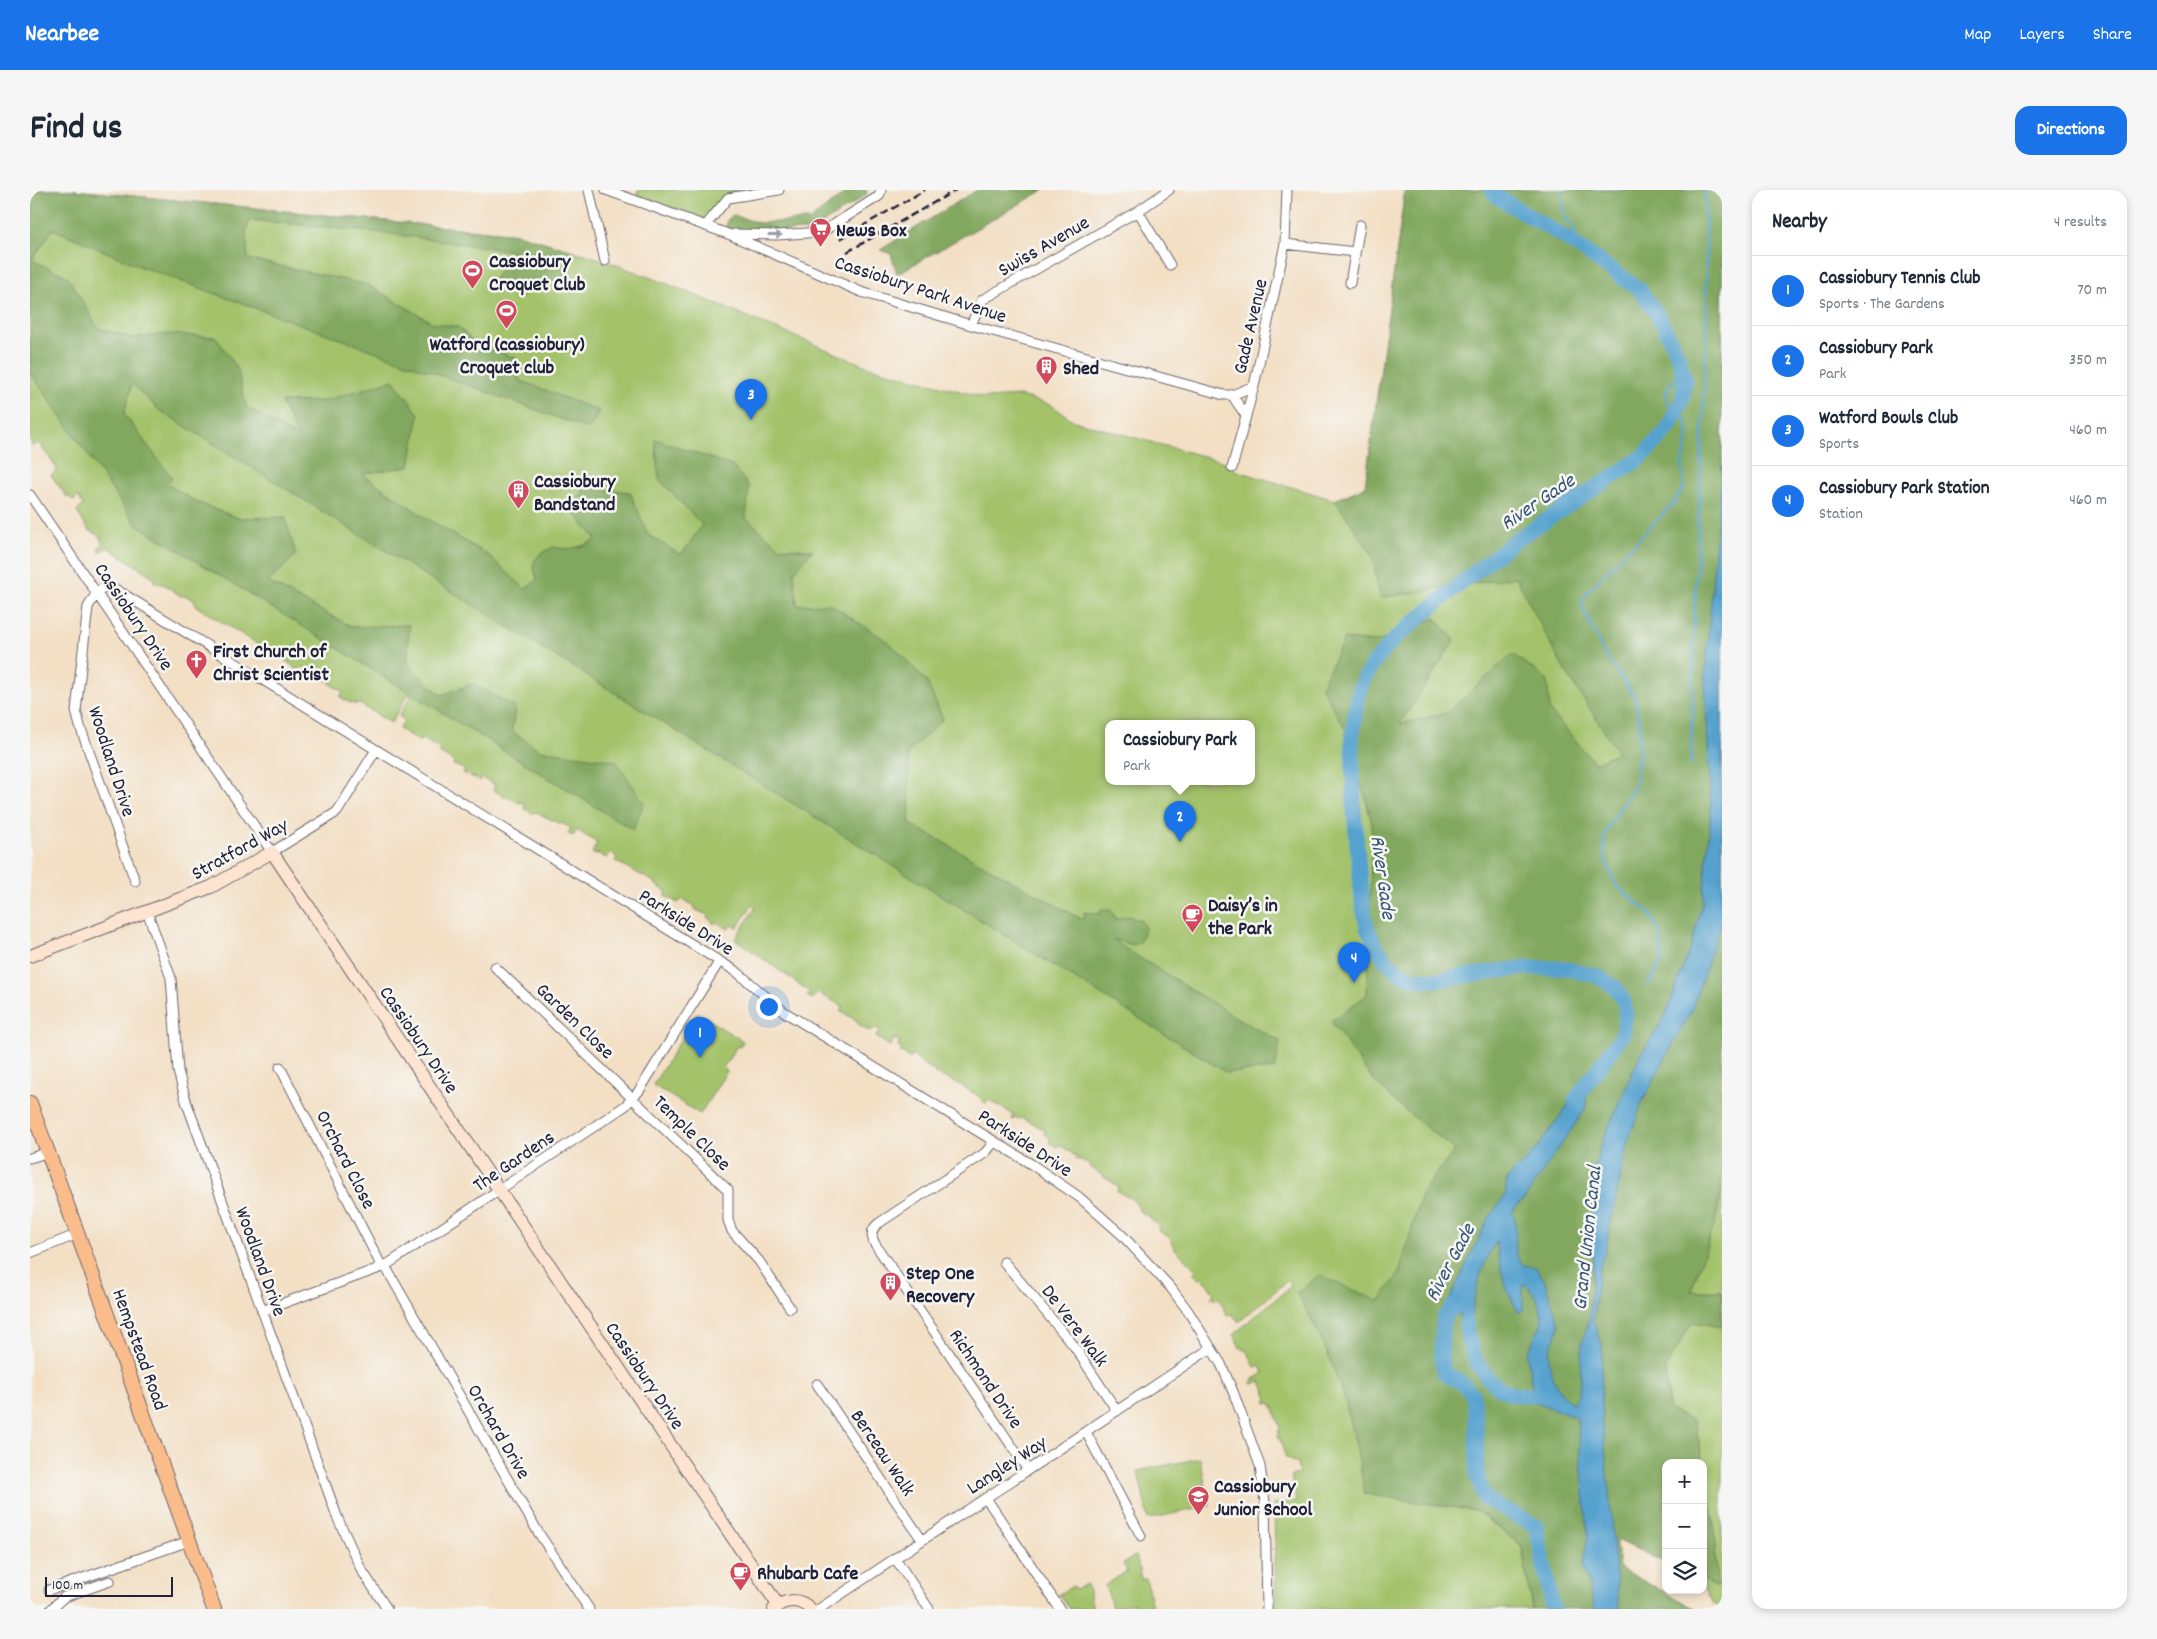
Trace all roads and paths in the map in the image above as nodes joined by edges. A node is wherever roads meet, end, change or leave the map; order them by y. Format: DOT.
graph roads {
  1 [pos="589,190"];
  2 [pos="606,190"];
  3 [pos="779,190"];
  4 [pos="880,190"];
  5 [pos="1169,190"];
  6 [pos="1287,190"];
  7 [pos="1138,211"];
  8 [pos="706,225"];
  9 [pos="1360,225"];
  10 [pos="728,234"];
  11 [pos="1285,244"];
  12 [pos="1355,252"];
  13 [pos="605,261"];
  14 [pos="1170,265"];
  15 [pos="1350,283"];
  16 [pos="971,325"];
  17 [pos="1254,386"];
  18 [pos="1232,395"];
  19 [pos="1246,416"];
  20 [pos="1232,468"];
  21 [pos="30,495"];
  22 [pos="97,592"];
  23 [pos="376,750"];
  24 [pos="272,852"];
  25 [pos="135,881"];
  26 [pos="147,911"];
  27 [pos="30,956"];
  28 [pos="719,962"];
  29 [pos="495,967"];
  30 [pos="280,1067"];
  31 [pos="633,1099"];
  32 [pos="30,1103"];
  33 [pos="994,1142"];
  34 [pos="48,1152"];
  35 [pos="30,1158"];
  36 [pos="499,1190"];
  37 [pos="78,1234"];
  38 [pos="30,1253"];
  39 [pos="1004,1262"];
  40 [pos="384,1267"];
  41 [pos="790,1308"];
  42 [pos="262,1311"];
  43 [pos="1211,1348"];
  44 [pos="818,1384"];
  45 [pos="1117,1411"];
  46 [pos="1086,1432"];
  47 [pos="1028,1470"];
  48 [pos="986,1498"];
  49 [pos="1141,1536"];
  50 [pos="922,1540"];
  51 [pos="190,1541"];
  52 [pos="895,1558"];
  53 [pos="110,1580"];
  54 [pos="49,1590"];
  55 [pos="776,1607"];
  56 [pos="51,1609"];
  57 [pos="214,1609"];
  58 [pos="387,1609"];
  59 [pos="589,1609"];
  60 [pos="810,1609"];
  61 [pos="819,1609"];
  62 [pos="929,1609"];
  63 [pos="1060,1609"];
  64 [pos="1267,1609"];
  1 -- 13 [label="street"];
  2 -- 8 [label="street, Cassiobury Park Avenue"];
  3 -- 8 [label="street"];
  10 -- 4 [label="street, one-way"];
  5 -- 7 [label="street, Swiss Avenue"];
  6 -- 11 [label="street, Gade Avenue"];
  7 -- 14 [label="street"];
  7 -- 16 [label="street, Swiss Avenue"];
  8 -- 10 [label="street, Cassiobury Park Avenue"];
  9 -- 12 [label="street"];
  10 -- 16 [label="street, Cassiobury Park Avenue"];
  11 -- 12 [label="street"];
  11 -- 17 [label="street, Gade Avenue"];
  12 -- 15 [label="street"];
  16 -- 18 [label="street, Cassiobury Park Avenue"];
  17 -- 18 [label="street"];
  17 -- 19 [label="street, Gade Avenue"];
  18 -- 19 [label="street"];
  19 -- 20 [label="street, Gade Avenue"];
  21 -- 22 [label="street, Cassiobury Drive"];
  22 -- 23 [label="street, Parkside Drive"];
  22 -- 24 [label="street, Cassiobury Drive"];
  22 -- 25 [label="street, Woodland Drive"];
  23 -- 24 [label="street, Stratford Way"];
  23 -- 28 [label="street, Parkside Drive"];
  24 -- 26 [label="street, Stratford Way"];
  24 -- 36 [label="street, Cassiobury Drive"];
  26 -- 27 [label="street, Stratford Way"];
  26 -- 42 [label="street, Woodland Drive"];
  28 -- 31 [label="street, The Gardens"];
  28 -- 33 [label="street, Parkside Drive"];
  29 -- 31 [label="street, Garden Close"];
  30 -- 40 [label="street, Orchard Close"];
  31 -- 36 [label="street, The Gardens"];
  31 -- 41 [label="street, Temple Close"];
  32 -- 34 [label="main road, Hempstead Road"];
  33 -- 43 [label="street, Parkside Drive"];
  33 -- 47 [label="street, Richmond Drive"];
  34 -- 35 [label="street"];
  34 -- 37 [label="main road, Hempstead Road"];
  36 -- 40 [label="street, The Gardens"];
  36 -- 55 [label="street, Cassiobury Drive"];
  37 -- 38 [label="street"];
  37 -- 51 [label="main road, Hempstead Road"];
  39 -- 45 [label="street, De Vere Walk"];
  40 -- 42 [label="street, The Gardens"];
  40 -- 59 [label="street, Orchard Drive"];
  42 -- 58 [label="street, Woodland Drive"];
  43 -- 45 [label="street, Langley Way"];
  43 -- 64 [label="street, Parkside Drive"];
  44 -- 50 [label="street, Berceau Walk"];
  45 -- 46 [label="street, Langley Way"];
  46 -- 47 [label="street, Langley Way"];
  46 -- 49 [label="street"];
  47 -- 48 [label="street, Langley Way"];
  48 -- 50 [label="street, Langley Way"];
  48 -- 63 [label="street"];
  50 -- 52 [label="street, Langley Way"];
  51 -- 54 [label="street"];
  51 -- 57 [label="main road, Hempstead Road"];
  52 -- 61 [label="street, Langley Way"];
  52 -- 62 [label="street"];
  53 -- 56 [label="street"];
  55 -- 60 [label="street"];
}
